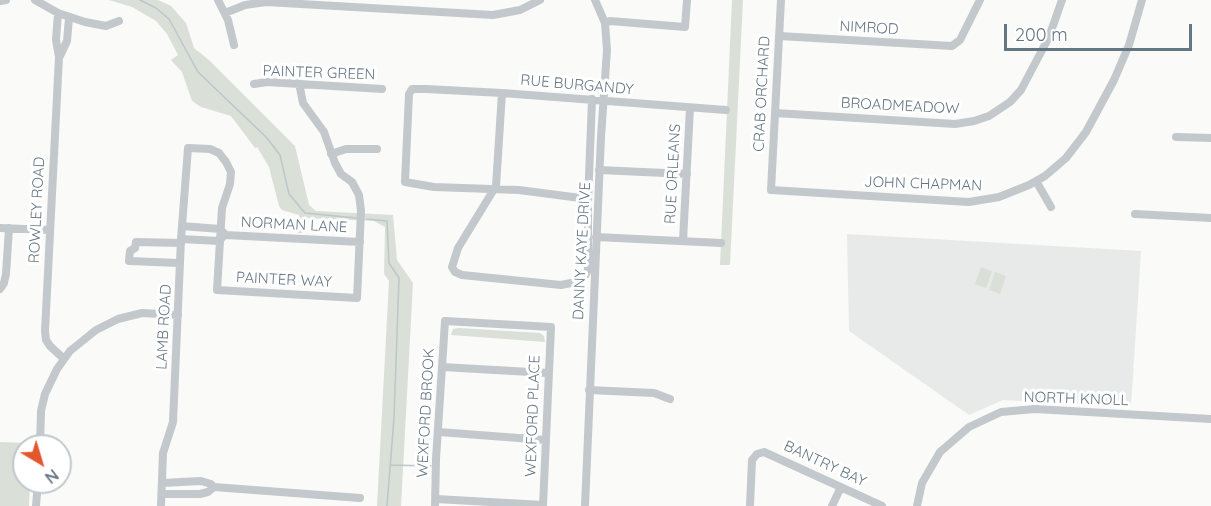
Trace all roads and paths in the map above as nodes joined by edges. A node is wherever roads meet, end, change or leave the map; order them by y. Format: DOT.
graph roads {
  1 [pos="6,0"];
  2 [pos="35,0"];
  3 [pos="218,0"];
  4 [pos="540,0"];
  5 [pos="595,0"];
  6 [pos="687,0"];
  7 [pos="781,0"];
  8 [pos="981,0"];
  9 [pos="1062,0"];
  10 [pos="1142,0"];
  11 [pos="0,1"];
  12 [pos="58,13"];
  13 [pos="225,13"];
  14 [pos="69,18"];
  15 [pos="119,21"];
  16 [pos="605,23"];
  17 [pos="779,36"];
  18 [pos="234,45"];
  19 [pos="59,57"];
  20 [pos="299,83"];
  21 [pos="254,84"];
  22 [pos="382,89"];
  23 [pos="502,93"];
  24 [pos="592,99"];
  25 [pos="603,101"];
  26 [pos="690,108"];
  27 [pos="726,110"];
  28 [pos="775,113"];
  29 [pos="1176,137"];
  30 [pos="1211,138"];
  31 [pos="188,148"];
  32 [pos="377,149"];
  33 [pos="331,154"];
  34 [pos="599,170"];
  35 [pos="687,174"];
  36 [pos="1036,181"];
  37 [pos="494,190"];
  38 [pos="771,190"];
  39 [pos="588,199"];
  40 [pos="598,199"];
  41 [pos="1051,207"];
  42 [pos="1135,214"];
  43 [pos="1211,218"];
  44 [pos="182,226"];
  45 [pos="4,228"];
  46 [pos="50,230"];
  47 [pos="221,235"];
  48 [pos="596,237"];
  49 [pos="181,241"];
  50 [pos="683,241"];
  51 [pos="360,242"];
  52 [pos="721,243"];
  53 [pos="180,263"];
  54 [pos="0,290"];
  55 [pos="178,315"];
  56 [pos="551,327"];
  57 [pos="63,358"];
  58 [pos="442,367"];
  59 [pos="548,373"];
  60 [pos="589,390"];
  61 [pos="670,399"];
  62 [pos="1211,419"];
  63 [pos="439,432"];
  64 [pos="40,434"];
  65 [pos="546,440"];
  66 [pos="162,483"];
  67 [pos="842,486"];
  68 [pos="214,487"];
  69 [pos="162,494"];
  70 [pos="360,498"];
  71 [pos="435,502"];
  72 [pos="543,505"];
  73 [pos="161,506"];
  74 [pos="585,506"];
  75 [pos="750,506"];
  76 [pos="832,506"];
  77 [pos="882,506"];
  78 [pos="916,506"];
  1 -- 11 [label="street"];
  2 -- 12 [label="street"];
  3 -- 13 [label="street"];
  4 -- 13 [label="street"];
  5 -- 16 [label="street, DANNY KAYE DRIVE"];
  6 -- 16 [label="street"];
  7 -- 17 [label="street, CRAB ORCHARD"];
  8 -- 17 [label="street, NIMROD"];
  9 -- 28 [label="street, BROADMEADOW"];
  10 -- 36 [label="street, JOHN CHAPMAN"];
  12 -- 14 [label="street"];
  12 -- 19 [label="street, ROWLEY ROAD"];
  13 -- 18 [label="street"];
  14 -- 15 [label="street"];
  14 -- 19 [label="street, ROWLEY ROAD"];
  16 -- 25 [label="street, DANNY KAYE DRIVE"];
  17 -- 28 [label="street, CRAB ORCHARD"];
  19 -- 46 [label="street, ROWLEY ROAD"];
  20 -- 21 [label="street, PAINTER GREEN"];
  20 -- 22 [label="street, PAINTER GREEN"];
  20 -- 33 [label="street, PAINTER WAY"];
  23 -- 24 [label="street, RUE BURGANDY"];
  23 -- 37 [label="street"];
  23 -- 37 [label="street, RUE BURGANDY"];
  24 -- 25 [label="street, RUE BURGANDY"];
  24 -- 39 [label="street"];
  25 -- 26 [label="street, RUE BURGANDY"];
  25 -- 34 [label="street, DANNY KAYE DRIVE"];
  26 -- 27 [label="street, RUE BURGANDY"];
  26 -- 35 [label="street, RUE ORLEANS"];
  28 -- 38 [label="street, CRAB ORCHARD"];
  29 -- 30 [label="street"];
  31 -- 44 [label="street, LAMB ROAD"];
  31 -- 47 [label="street, PAINTER WAY"];
  32 -- 33 [label="street"];
  33 -- 51 [label="street, PAINTER WAY"];
  34 -- 35 [label="street"];
  34 -- 40 [label="street, DANNY KAYE DRIVE"];
  35 -- 50 [label="street, RUE ORLEANS"];
  36 -- 38 [label="street, JOHN CHAPMAN"];
  36 -- 41 [label="street"];
  37 -- 39 [label="street"];
  37 -- 39 [label="street"];
  39 -- 40 [label="street"];
  40 -- 48 [label="street, DANNY KAYE DRIVE"];
  42 -- 43 [label="street"];
  44 -- 47 [label="street, NORMAN LANE"];
  44 -- 49 [label="street, LAMB ROAD"];
  45 -- 46 [label="street"];
  45 -- 54 [label="street"];
  46 -- 57 [label="street, ROWLEY ROAD"];
  47 -- 49 [label="street, NORMAN LANE"];
  47 -- 51 [label="street, NORMAN LANE"];
  47 -- 51 [label="street, PAINTER WAY"];
  48 -- 50 [label="street"];
  48 -- 60 [label="street, DANNY KAYE DRIVE"];
  49 -- 53 [label="street, LAMB ROAD"];
  49 -- 53 [label="street, NORMAN LANE"];
  50 -- 52 [label="street"];
  53 -- 55 [label="street, LAMB ROAD"];
  55 -- 57 [label="street"];
  55 -- 66 [label="street, LAMB ROAD"];
  56 -- 58 [label="street, WEXFORD BROOK"];
  56 -- 59 [label="street, WEXFORD PLACE"];
  57 -- 64 [label="street"];
  58 -- 59 [label="street"];
  58 -- 63 [label="street, WEXFORD BROOK"];
  59 -- 65 [label="street, WEXFORD PLACE"];
  60 -- 61 [label="street"];
  60 -- 74 [label="street, DANNY KAYE DRIVE"];
  62 -- 78 [label="street, NORTH KNOLL"];
  63 -- 65 [label="street"];
  63 -- 71 [label="street, WEXFORD BROOK"];
  65 -- 72 [label="street, WEXFORD PLACE"];
  66 -- 68 [label="street"];
  66 -- 69 [label="street, LAMB ROAD"];
  67 -- 75 [label="street, BANTRY BAY"];
  67 -- 76 [label="street"];
  67 -- 77 [label="street, BANTRY BAY"];
  68 -- 69 [label="street"];
  68 -- 70 [label="street"];
  69 -- 73 [label="street, LAMB ROAD"];
  71 -- 72 [label="street"];
}
